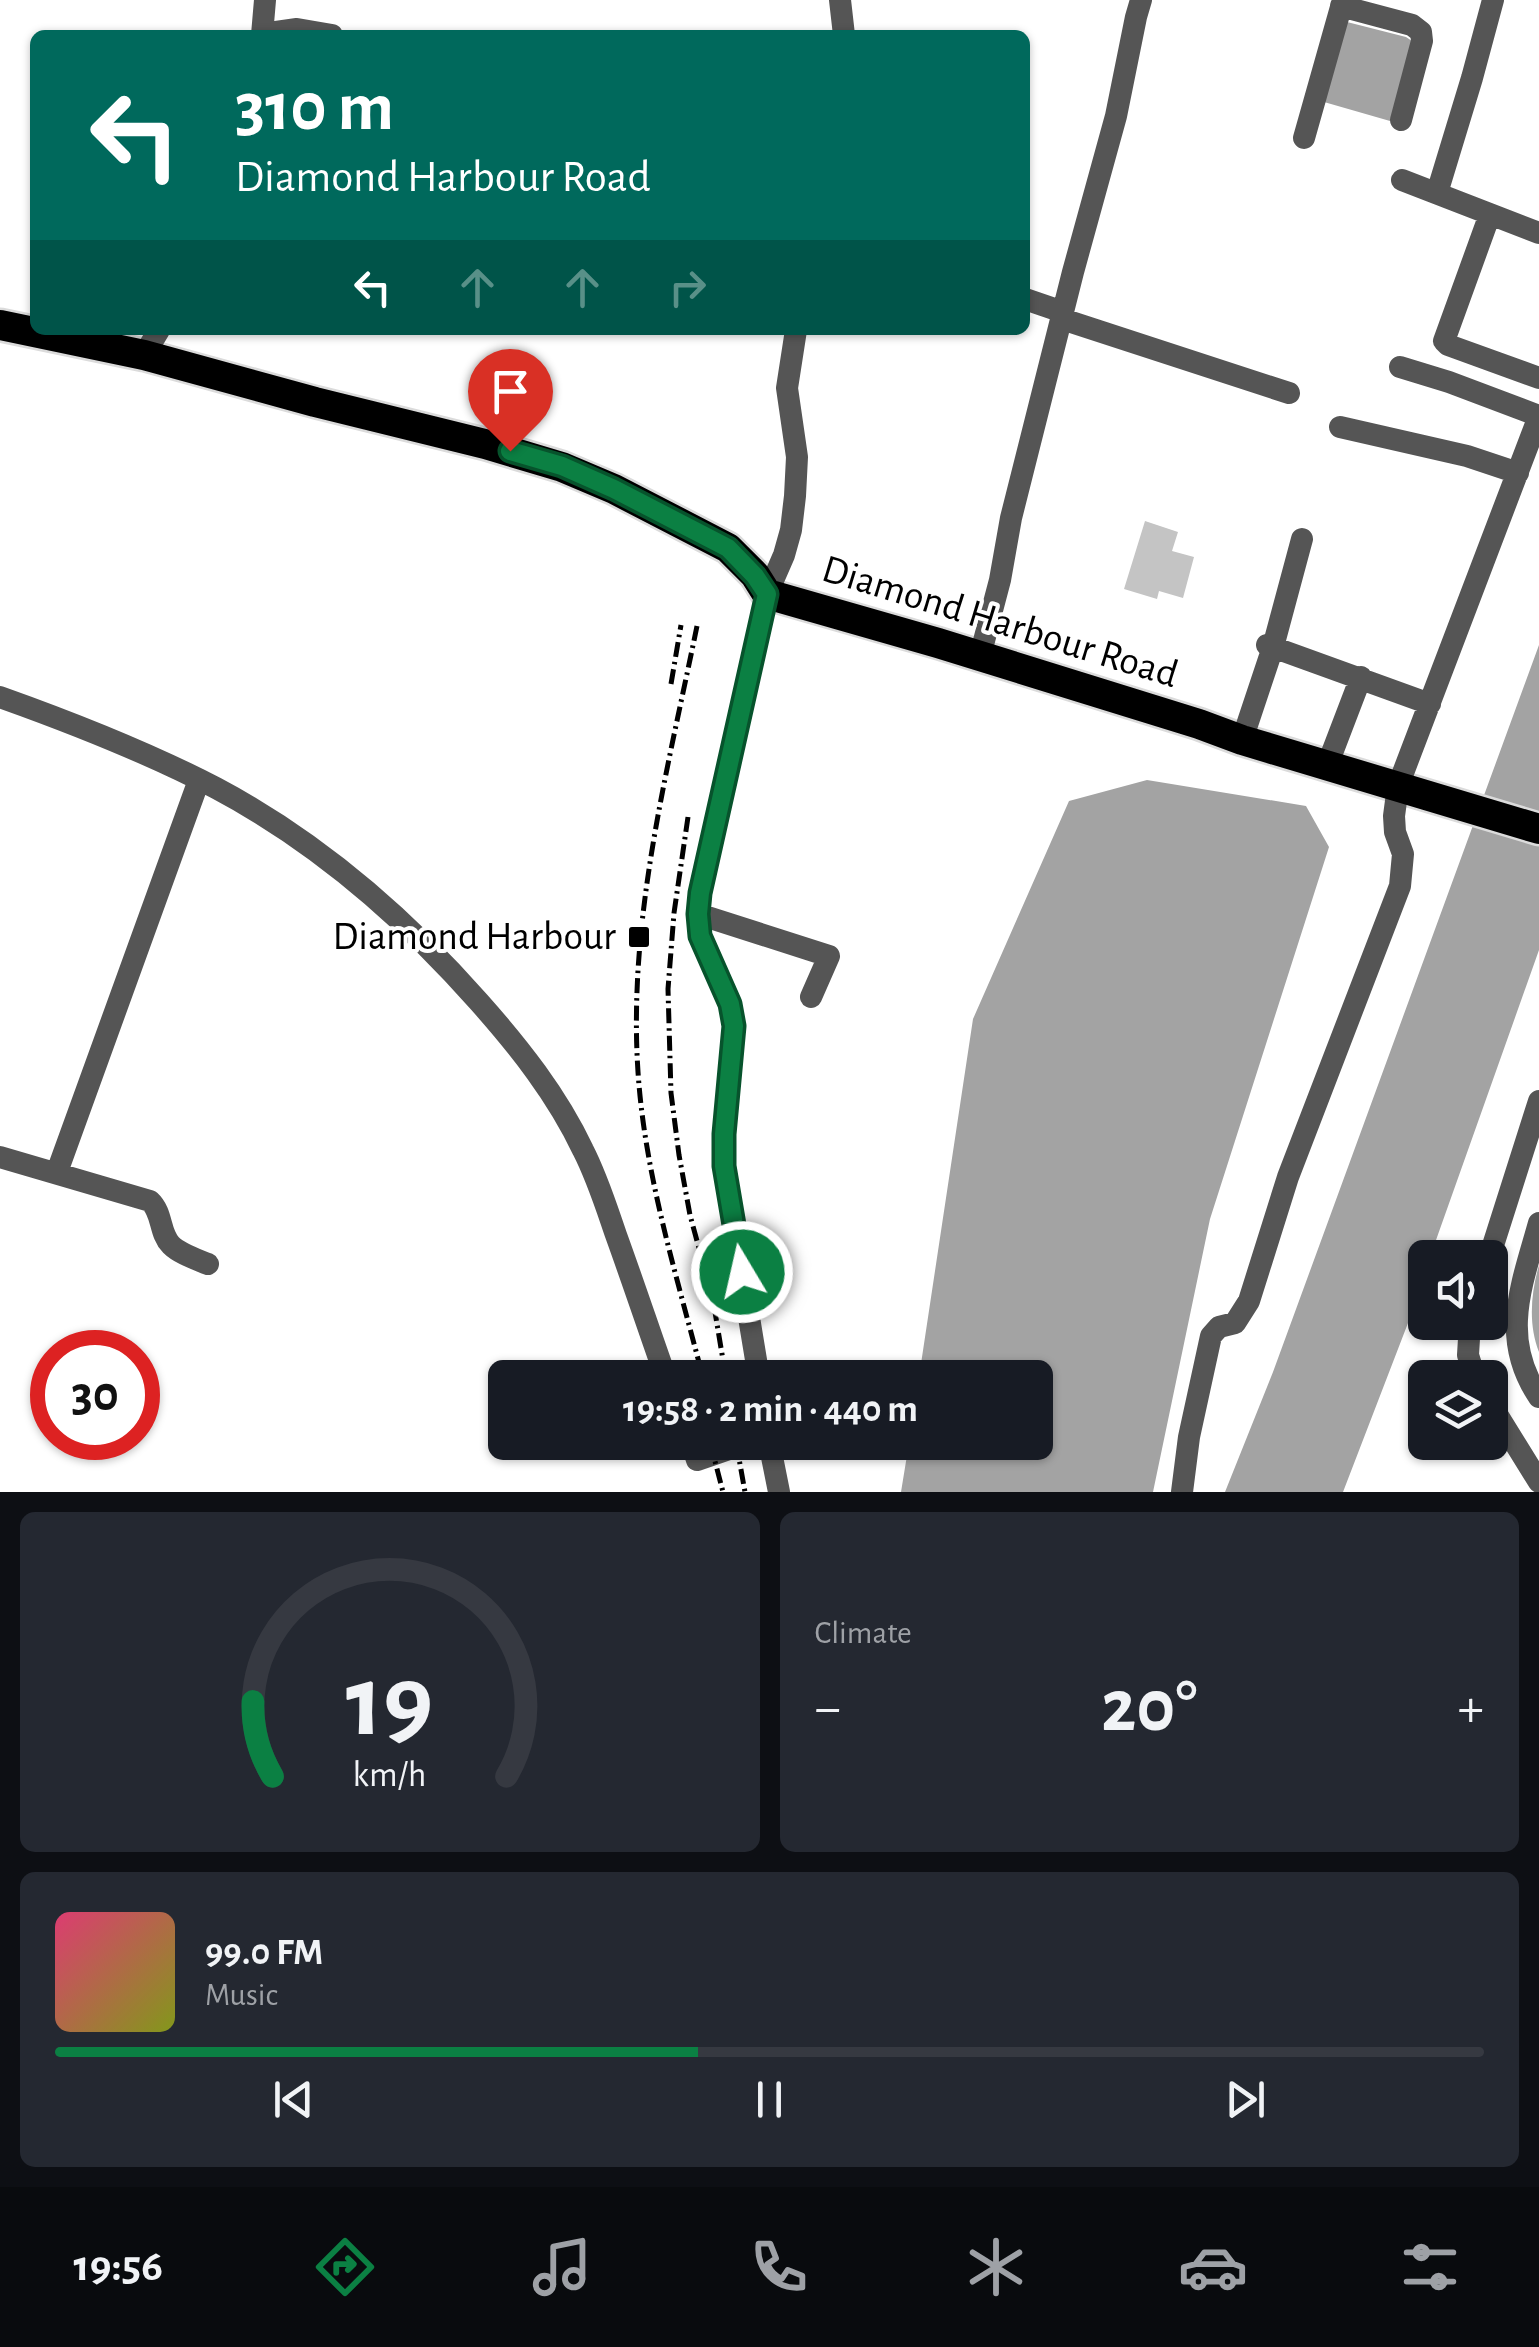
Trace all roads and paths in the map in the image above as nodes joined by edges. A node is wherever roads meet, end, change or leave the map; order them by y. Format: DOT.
graph roads {
  1 [pos="265,0"];
  2 [pos="840,0"];
  3 [pos="1141,0"];
  4 [pos="1493,0"];
  5 [pos="1342,3"];
  6 [pos="262,30"];
  7 [pos="843,30"];
  8 [pos="1401,120"];
  9 [pos="1304,138"];
  10 [pos="1402,180"];
  11 [pos="1437,194"];
  12 [pos="1490,214"];
  13 [pos="1539,232"];
  14 [pos="1030,301"];
  15 [pos="1062,315"];
  16 [pos="0,325"];
  17 [pos="30,328"];
  18 [pos="89,335"];
  19 [pos="795,335"];
  20 [pos="152,342"];
  21 [pos="1400,367"];
  22 [pos="1539,378"];
  23 [pos="1289,393"];
  24 [pos="1539,416"];
  25 [pos="1340,427"];
  26 [pos="1518,473"];
  27 [pos="1302,539"];
  28 [pos="767,594"];
  29 [pos="1270,646"];
  30 [pos="980,656"];
  31 [pos="1361,677"];
  32 [pos="0,697"];
  33 [pos="1430,704"];
  34 [pos="1242,740"];
  35 [pos="1327,766"];
  36 [pos="199,780"];
  37 [pos="1398,786"];
  38 [pos="1539,829"];
  39 [pos="698,914"];
  40 [pos="810,997"];
  41 [pos="1539,1101"];
  42 [pos="0,1156"];
  43 [pos="56,1172"];
  44 [pos="1539,1223"];
  45 [pos="1494,1240"];
  46 [pos="208,1264"];
  47 [pos="660,1360"];
  48 [pos="756,1360"];
  49 [pos="1539,1397"];
  50 [pos="1508,1433"];
  51 [pos="774,1460"];
  52 [pos="1539,1482"];
  53 [pos="780,1492"];
  54 [pos="1182,1492"];
  1 -- 6 [label="street"];
  2 -- 7 [label="street"];
  3 -- 15 [label="street"];
  4 -- 11 [label="street"];
  5 -- 8 [label="street"];
  5 -- 9 [label="street"];
  10 -- 11 [label="street"];
  11 -- 12 [label="street"];
  12 -- 13 [label="street"];
  12 -- 22 [label="street"];
  14 -- 15 [label="street"];
  15 -- 23 [label="street"];
  15 -- 30 [label="street"];
  16 -- 17 [label="highway, Diamond Harbour Road"];
  18 -- 20 [label="highway, Diamond Harbour Road"];
  19 -- 28 [label="street"];
  20 -- 28 [label="highway, Diamond Harbour Road"];
  21 -- 24 [label="street"];
  24 -- 26 [label="street"];
  25 -- 26 [label="street"];
  26 -- 33 [label="street"];
  27 -- 29 [label="street"];
  28 -- 30 [label="highway, Diamond Harbour Road"];
  28 -- 39 [label="street"];
  29 -- 31 [label="street"];
  29 -- 34 [label="street"];
  30 -- 34 [label="highway, Diamond Harbour Road"];
  31 -- 33 [label="street"];
  31 -- 35 [label="street"];
  32 -- 36 [label="street"];
  33 -- 37 [label="street"];
  34 -- 35 [label="highway, Diamond Harbour Road"];
  35 -- 37 [label="highway, Diamond Harbour Road"];
  36 -- 43 [label="street"];
  36 -- 47 [label="street"];
  37 -- 38 [label="highway, Diamond Harbour Road"];
  37 -- 54 [label="street"];
  39 -- 40 [label="street"];
  39 -- 48 [label="street"];
  41 -- 45 [label="street"];
  42 -- 43 [label="street"];
  43 -- 46 [label="street"];
  44 -- 49 [label="street"];
  50 -- 52 [label="street"];
  51 -- 53 [label="street"];
}
